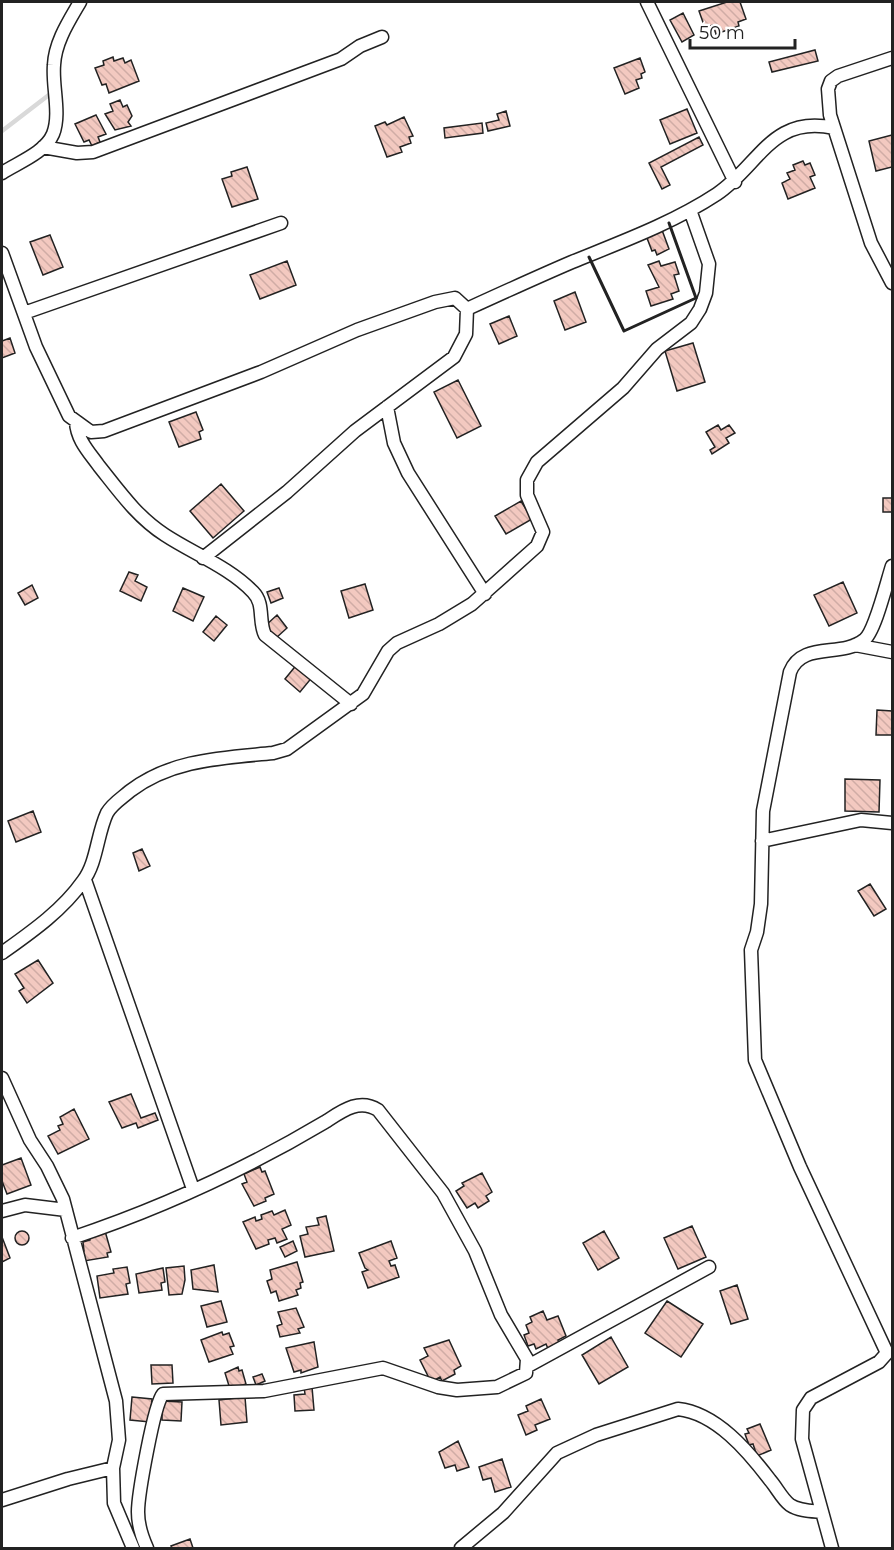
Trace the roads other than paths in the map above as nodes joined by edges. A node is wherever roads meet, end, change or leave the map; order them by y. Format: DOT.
graph roads {
  1 [pos="80,2"];
  2 [pos="647,2"];
  3 [pos="382,37"];
  4 [pos="892,58"];
  5 [pos="834,128"];
  6 [pos="43,147"];
  7 [pos="2,173"];
  8 [pos="735,182"];
  9 [pos="690,210"];
  10 [pos="281,223"];
  11 [pos="2,253"];
  12 [pos="892,283"];
  13 [pos="467,309"];
  14 [pos="24,313"];
  15 [pos="387,407"];
  16 [pos="76,422"];
  17 [pos="203,558"];
  18 [pos="892,566"];
  19 [pos="485,594"];
  20 [pos="855,645"];
  21 [pos="892,652"];
  22 [pos="351,704"];
  23 [pos="892,823"];
  24 [pos="762,841"];
  25 [pos="85,880"];
  26 [pos="2,953"];
  27 [pos="2,1078"];
  28 [pos="193,1189"];
  29 [pos="66,1210"];
  30 [pos="2,1211"];
  31 [pos="72,1238"];
  32 [pos="709,1267"];
  33 [pos="528,1366"];
  34 [pos="113,1468"];
  35 [pos="2,1500"];
  36 [pos="822,1512"];
  37 [pos="133,1548"];
  38 [pos="147,1548"];
  39 [pos="461,1548"];
  40 [pos="832,1548"];
  1 -- 6 [label="street"];
  2 -- 8 [label="street"];
  3 -- 6 [label="street"];
  4 -- 5 [label="street"];
  5 -- 8 [label="street"];
  5 -- 12 [label="street"];
  6 -- 7 [label="street"];
  8 -- 9 [label="street"];
  9 -- 13 [label="street"];
  9 -- 19 [label="street"];
  10 -- 14 [label="street"];
  11 -- 14 [label="street"];
  13 -- 15 [label="street"];
  13 -- 16 [label="street"];
  14 -- 16 [label="street"];
  15 -- 17 [label="street"];
  15 -- 19 [label="street"];
  16 -- 17 [label="street"];
  17 -- 22 [label="street"];
  18 -- 20 [label="street"];
  19 -- 22 [label="street"];
  20 -- 21 [label="street"];
  20 -- 24 [label="street"];
  22 -- 25 [label="street"];
  23 -- 24 [label="street"];
  24 -- 36 [label="street"];
  25 -- 26 [label="street"];
  25 -- 28 [label="street"];
  27 -- 29 [label="street"];
  28 -- 31 [label="street"];
  28 -- 33 [label="street"];
  29 -- 30 [label="street"];
  29 -- 31 [label="street"];
  31 -- 34 [label="street"];
  32 -- 33 [label="street"];
  33 -- 38 [label="street"];
  34 -- 35 [label="street"];
  34 -- 37 [label="street"];
  36 -- 39 [label="street"];
  36 -- 40 [label="street"];
}
